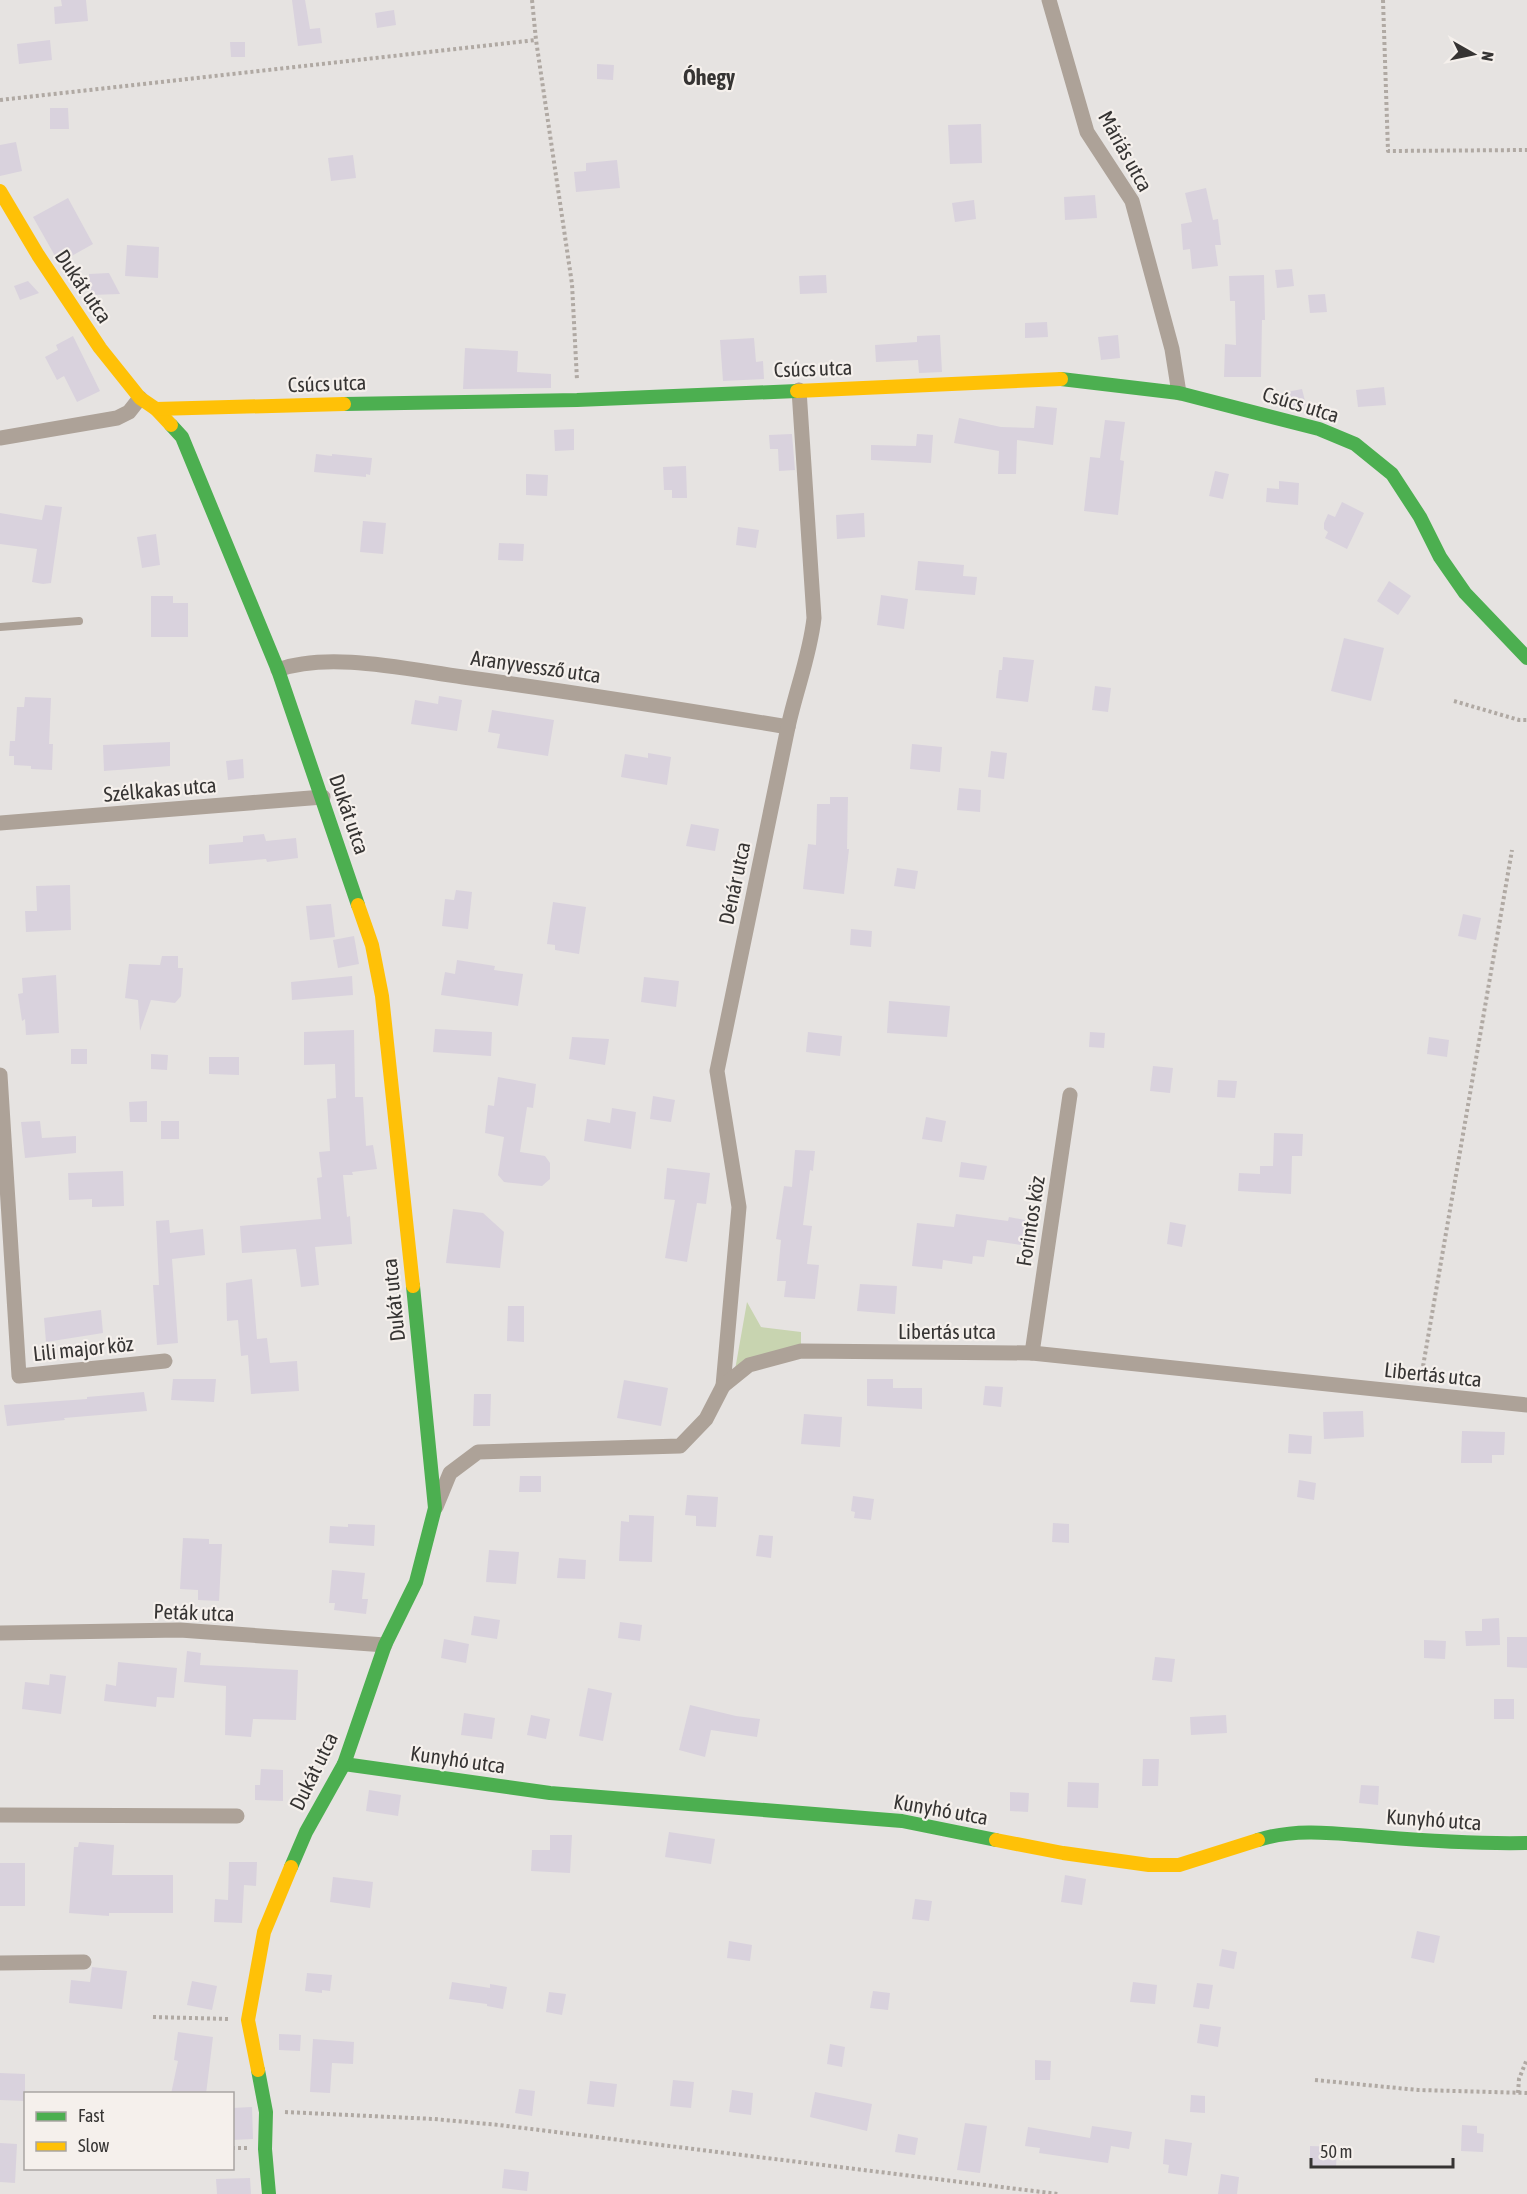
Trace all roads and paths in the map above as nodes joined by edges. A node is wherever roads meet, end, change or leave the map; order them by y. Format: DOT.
graph roads {
  1 [pos="532,0"];
  2 [pos="1049,0"];
  3 [pos="1383,0"];
  4 [pos="536,40"];
  5 [pos="0,99"];
  6 [pos="1527,150"];
  7 [pos="0,191"];
  8 [pos="799,390"];
  9 [pos="1179,393"];
  10 [pos="140,398"];
  11 [pos="577,400"];
  12 [pos="156,410"];
  13 [pos="0,438"];
  14 [pos="79,621"];
  15 [pos="0,627"];
  16 [pos="1527,658"];
  17 [pos="278,670"];
  18 [pos="1454,701"];
  19 [pos="1527,720"];
  20 [pos="788,726"];
  21 [pos="323,797"];
  22 [pos="0,823"];
  23 [pos="1512,850"];
  24 [pos="0,1075"];
  25 [pos="1070,1095"];
  26 [pos="1032,1353"];
  27 [pos="165,1361"];
  28 [pos="723,1386"];
  29 [pos="1418,1394"];
  30 [pos="1527,1405"];
  31 [pos="435,1508"];
  32 [pos="1,1635"];
  33 [pos="385,1645"];
  34 [pos="344,1764"];
  35 [pos="0,1815"];
  36 [pos="237,1816"];
  37 [pos="1527,1843"];
  38 [pos="84,1962"];
  39 [pos="0,1963"];
  40 [pos="153,2017"];
  41 [pos="248,2020"];
  42 [pos="1527,2059"];
  43 [pos="1315,2080"];
  44 [pos="1518,2093"];
  45 [pos="1527,2093"];
  46 [pos="266,2112"];
  47 [pos="269,2194"];
  48 [pos="1058,2194"];
  1 -- 4 [label="path"];
  2 -- 9 [label="street, Máriás utca"];
  3 -- 6 [label="path"];
  4 -- 5 [label="path"];
  4 -- 11 [label="path"];
  7 -- 10 [label="street, Dukát utca"];
  8 -- 9 [label="street, Csúcs utca"];
  8 -- 11 [label="street, Csúcs utca"];
  8 -- 20 [label="street, Dénár utca"];
  9 -- 16 [label="street, Csúcs utca"];
  10 -- 12 [label="street"];
  10 -- 13 [label="street"];
  11 -- 12 [label="street, Csúcs utca"];
  12 -- 17 [label="street, Dukát utca"];
  14 -- 15 [label="lane"];
  17 -- 20 [label="street, Aranyvessző utca"];
  17 -- 21 [label="street, Dukát utca"];
  18 -- 19 [label="path"];
  20 -- 28 [label="street, Dénár utca"];
  21 -- 22 [label="street, Szélkakas utca"];
  21 -- 31 [label="street, Dukát utca"];
  23 -- 29 [label="path"];
  24 -- 27 [label="street, Lili major köz"];
  25 -- 26 [label="street, Forintos köz"];
  26 -- 28 [label="street, Libertás utca"];
  26 -- 29 [label="street, Libertás utca"];
  28 -- 31 [label="street, Libertás utca"];
  29 -- 30 [label="street, Libertás utca"];
  31 -- 33 [label="street, Dukát utca"];
  32 -- 33 [label="street, Peták utca"];
  33 -- 34 [label="street, Dukát utca"];
  34 -- 37 [label="street, Kunyhó utca"];
  34 -- 41 [label="street, Dukát utca"];
  35 -- 36 [label="street"];
  38 -- 39 [label="street"];
  40 -- 41 [label="path"];
  41 -- 46 [label="street, Dukát utca"];
  42 -- 44 [label="path"];
  43 -- 44 [label="path"];
  44 -- 45 [label="path"];
  46 -- 47 [label="street, Dukát utca"];
  46 -- 48 [label="path"];
}
